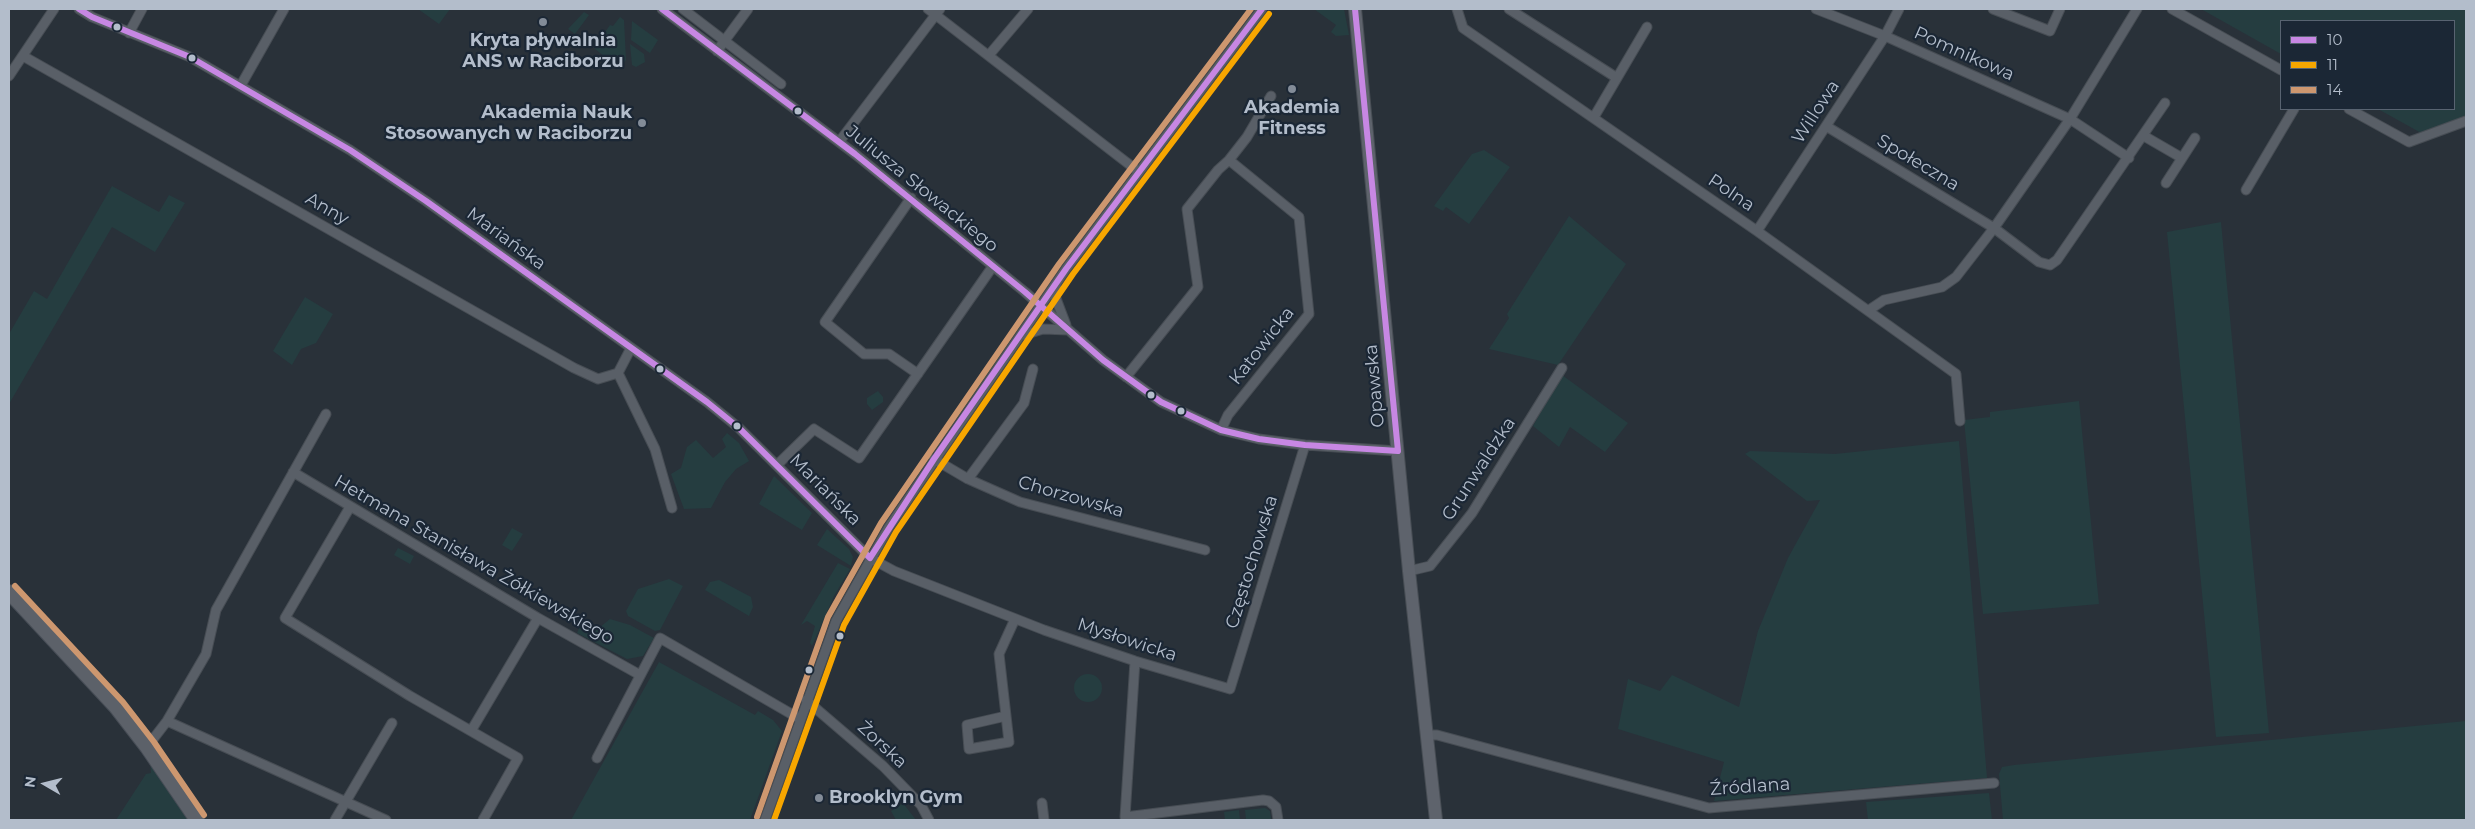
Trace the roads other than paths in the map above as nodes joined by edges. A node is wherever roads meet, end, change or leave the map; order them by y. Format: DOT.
graph roads {
  1 [pos="54,9"];
  2 [pos="78,9"];
  3 [pos="142,9"];
  4 [pos="284,9"];
  5 [pos="662,9"];
  6 [pos="683,9"];
  7 [pos="748,9"];
  8 [pos="1028,9"];
  9 [pos="1262,9"];
  10 [pos="1354,9"];
  11 [pos="1457,9"];
  12 [pos="1509,9"];
  13 [pos="1816,9"];
  14 [pos="1899,9"];
  15 [pos="1993,9"];
  16 [pos="2060,9"];
  17 [pos="2137,9"];
  18 [pos="2172,9"];
  19 [pos="934,11"];
  20 [pos="1647,27"];
  21 [pos="129,33"];
  22 [pos="1884,36"];
  23 [pos="725,40"];
  24 [pos="717,51"];
  25 [pos="989,55"];
  26 [pos="23,56"];
  27 [pos="2280,69"];
  28 [pos="9,76"];
  29 [pos="1617,78"];
  30 [pos="781,84"];
  31 [pos="242,85"];
  32 [pos="1271,96"];
  33 [pos="2165,103"];
  34 [pos="2293,110"];
  35 [pos="2351,110"];
  36 [pos="1594,117"];
  37 [pos="2070,119"];
  38 [pos="2466,121"];
  39 [pos="1826,126"];
  40 [pos="2144,136"];
  41 [pos="2195,138"];
  42 [pos="839,142"];
  43 [pos="2129,158"];
  44 [pos="2182,158"];
  45 [pos="1229,160"];
  46 [pos="1139,172"];
  47 [pos="2166,184"];
  48 [pos="2246,190"];
  49 [pos="911,198"];
  50 [pos="1994,228"];
  51 [pos="1757,231"];
  52 [pos="993,266"];
  53 [pos="1056,284"];
  54 [pos="1041,306"];
  55 [pos="1869,310"];
  56 [pos="1068,330"];
  57 [pos="1020,336"];
  58 [pos="631,348"];
  59 [pos="1562,368"];
  60 [pos="1032,369"];
  61 [pos="618,373"];
  62 [pos="918,374"];
  63 [pos="1126,377"];
  64 [pos="326,414"];
  65 [pos="1960,421"];
  66 [pos="1221,430"];
  67 [pos="1305,445"];
  68 [pos="1398,451"];
  69 [pos="934,459"];
  70 [pos="777,464"];
  71 [pos="293,472"];
  72 [pos="968,479"];
  73 [pos="350,507"];
  74 [pos="672,508"];
  75 [pos="1205,550"];
  76 [pos="870,558"];
  77 [pos="1409,571"];
  78 [pos="9,592"];
  79 [pos="538,618"];
  80 [pos="1015,619"];
  81 [pos="1136,661"];
  82 [pos="640,675"];
  83 [pos="1230,689"];
  84 [pos="806,700"];
  85 [pos="1006,716"];
  86 [pos="800,719"];
  87 [pos="167,721"];
  88 [pos="392,724"];
  89 [pos="471,731"];
  90 [pos="1428,735"];
  91 [pos="147,748"];
  92 [pos="598,758"];
  93 [pos="1994,783"];
  94 [pos="346,802"];
  95 [pos="1042,803"];
  96 [pos="197,820"];
  97 [pos="335,820"];
  98 [pos="386,820"];
  99 [pos="483,820"];
  100 [pos="765,820"];
  101 [pos="929,820"];
  102 [pos="1044,820"];
  103 [pos="1278,820"];
  104 [pos="1436,820"];
  1 -- 26 [label="street"];
  2 -- 21 [label="street, Mariańska"];
  3 -- 21 [label="street"];
  4 -- 31 [label="street"];
  5 -- 24 [label="street, Juliusza Słowackiego"];
  6 -- 23 [label="street"];
  7 -- 23 [label="street"];
  8 -- 25 [label="street"];
  9 -- 46 [label="street"];
  10 -- 68 [label="main road, Opawska"];
  11 -- 36 [label="street, Polna"];
  12 -- 29 [label="street"];
  13 -- 22 [label="street, Pomnikowa"];
  14 -- 22 [label="street, Willowa"];
  15 -- 16 [label="street"];
  17 -- 37 [label="street"];
  18 -- 27 [label="street"];
  19 -- 25 [label="street"];
  19 -- 42 [label="street"];
  20 -- 29 [label="street"];
  21 -- 31 [label="street, Mariańska"];
  22 -- 37 [label="street, Pomnikowa"];
  22 -- 39 [label="street, Willowa"];
  23 -- 24 [label="street"];
  23 -- 30 [label="street"];
  24 -- 42 [label="street, Juliusza Słowackiego"];
  25 -- 46 [label="street"];
  26 -- 28 [label="street"];
  26 -- 61 [label="street, Anny"];
  29 -- 36 [label="street"];
  31 -- 58 [label="street, Mariańska"];
  32 -- 45 [label="street"];
  33 -- 40 [label="street"];
  34 -- 48 [label="street"];
  35 -- 38 [label="street"];
  36 -- 51 [label="street, Polna"];
  37 -- 43 [label="street, Pomnikowa"];
  37 -- 50 [label="street"];
  39 -- 50 [label="street, Społeczna"];
  39 -- 51 [label="street, Willowa"];
  40 -- 43 [label="street"];
  40 -- 44 [label="street"];
  41 -- 44 [label="street"];
  42 -- 49 [label="street, Juliusza Słowackiego"];
  43 -- 50 [label="street, Społeczna"];
  44 -- 47 [label="street"];
  45 -- 63 [label="street"];
  45 -- 66 [label="street, Katowicka"];
  46 -- 53 [label="street"];
  49 -- 52 [label="street, Juliusza Słowackiego"];
  49 -- 62 [label="street"];
  50 -- 55 [label="street"];
  51 -- 55 [label="street, Polna"];
  52 -- 54 [label="street, Juliusza Słowackiego"];
  52 -- 62 [label="street"];
  53 -- 54 [label="street"];
  53 -- 56 [label="street"];
  54 -- 56 [label="street"];
  54 -- 57 [label="street"];
  55 -- 65 [label="street, Polna"];
  56 -- 57 [label="street"];
  56 -- 63 [label="street"];
  57 -- 69 [label="street"];
  58 -- 61 [label="street"];
  58 -- 70 [label="street, Mariańska"];
  59 -- 77 [label="street, Grunwaldzka"];
  60 -- 72 [label="street"];
  61 -- 74 [label="street"];
  62 -- 70 [label="street"];
  63 -- 66 [label="street"];
  64 -- 71 [label="street"];
  66 -- 67 [label="street"];
  67 -- 68 [label="street"];
  67 -- 83 [label="street, Częstochowska"];
  68 -- 77 [label="main road, Opawska"];
  69 -- 72 [label="street, Chorzowska"];
  69 -- 76 [label="street"];
  70 -- 76 [label="street, Mariańska"];
  71 -- 73 [label="street, Hetmana Stanisława Żółkiewskiego"];
  71 -- 87 [label="street"];
  72 -- 75 [label="street, Chorzowska"];
  73 -- 79 [label="street, Hetmana Stanisława Żółkiewskiego"];
  73 -- 89 [label="street"];
  76 -- 80 [label="street, Mysłowicka"];
  76 -- 84 [label="street"];
  77 -- 90 [label="main road, Opawska"];
  78 -- 91 [label="main road"];
  79 -- 82 [label="street, Hetmana Stanisława Żółkiewskiego"];
  79 -- 89 [label="street"];
  80 -- 81 [label="street, Mysłowicka"];
  80 -- 85 [label="street"];
  81 -- 83 [label="street, Mysłowicka"];
  81 -- 103 [label="street"];
  82 -- 86 [label="street"];
  82 -- 92 [label="street"];
  84 -- 86 [label="street"];
  84 -- 101 [label="street, Żorska"];
  85 -- 85 [label="street"];
  86 -- 100 [label="street"];
  87 -- 91 [label="street"];
  87 -- 94 [label="street"];
  88 -- 94 [label="street"];
  89 -- 99 [label="street"];
  90 -- 93 [label="street, Źródlana"];
  90 -- 104 [label="main road, Opawska"];
  91 -- 96 [label="main road"];
  94 -- 97 [label="street"];
  94 -- 98 [label="street"];
  95 -- 102 [label="street"];
}
